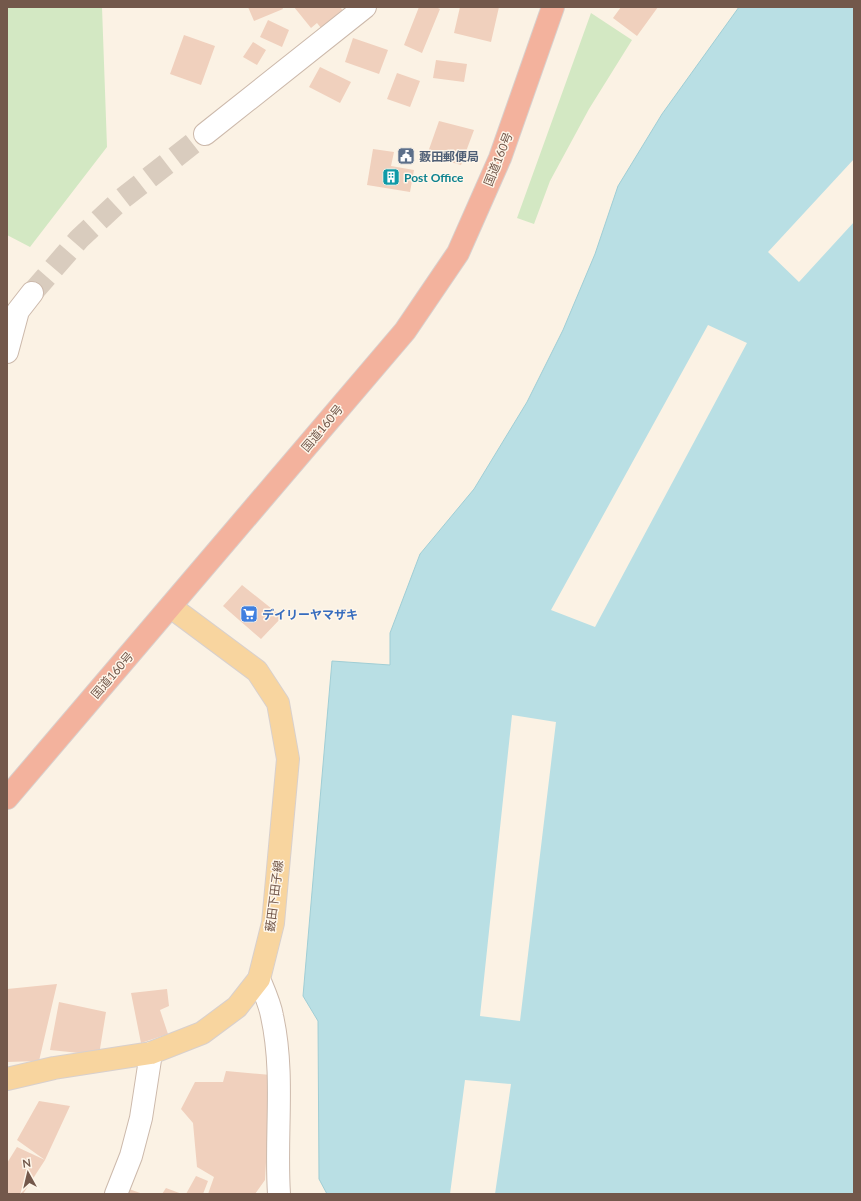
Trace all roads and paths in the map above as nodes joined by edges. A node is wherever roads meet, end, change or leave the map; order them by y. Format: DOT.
graph roads {
  1 [pos="365,7"];
  2 [pos="553,7"];
  3 [pos="205,134"];
  4 [pos="32,293"];
  5 [pos="7,352"];
  6 [pos="171,607"];
  7 [pos="7,798"];
  8 [pos="260,979"];
  9 [pos="151,1053"];
  10 [pos="7,1079"];
  11 [pos="116,1194"];
  12 [pos="279,1194"];
  1 -- 3 [label="street"];
  2 -- 6 [label="highway, 国道160号"];
  4 -- 5 [label="street"];
  6 -- 7 [label="highway, 国道160号"];
  6 -- 8 [label="main road, 薮田下田子線"];
  8 -- 9 [label="main road, 薮田下田子線"];
  8 -- 12 [label="street"];
  9 -- 10 [label="main road, 薮田下田子線"];
  9 -- 11 [label="street"];
}
